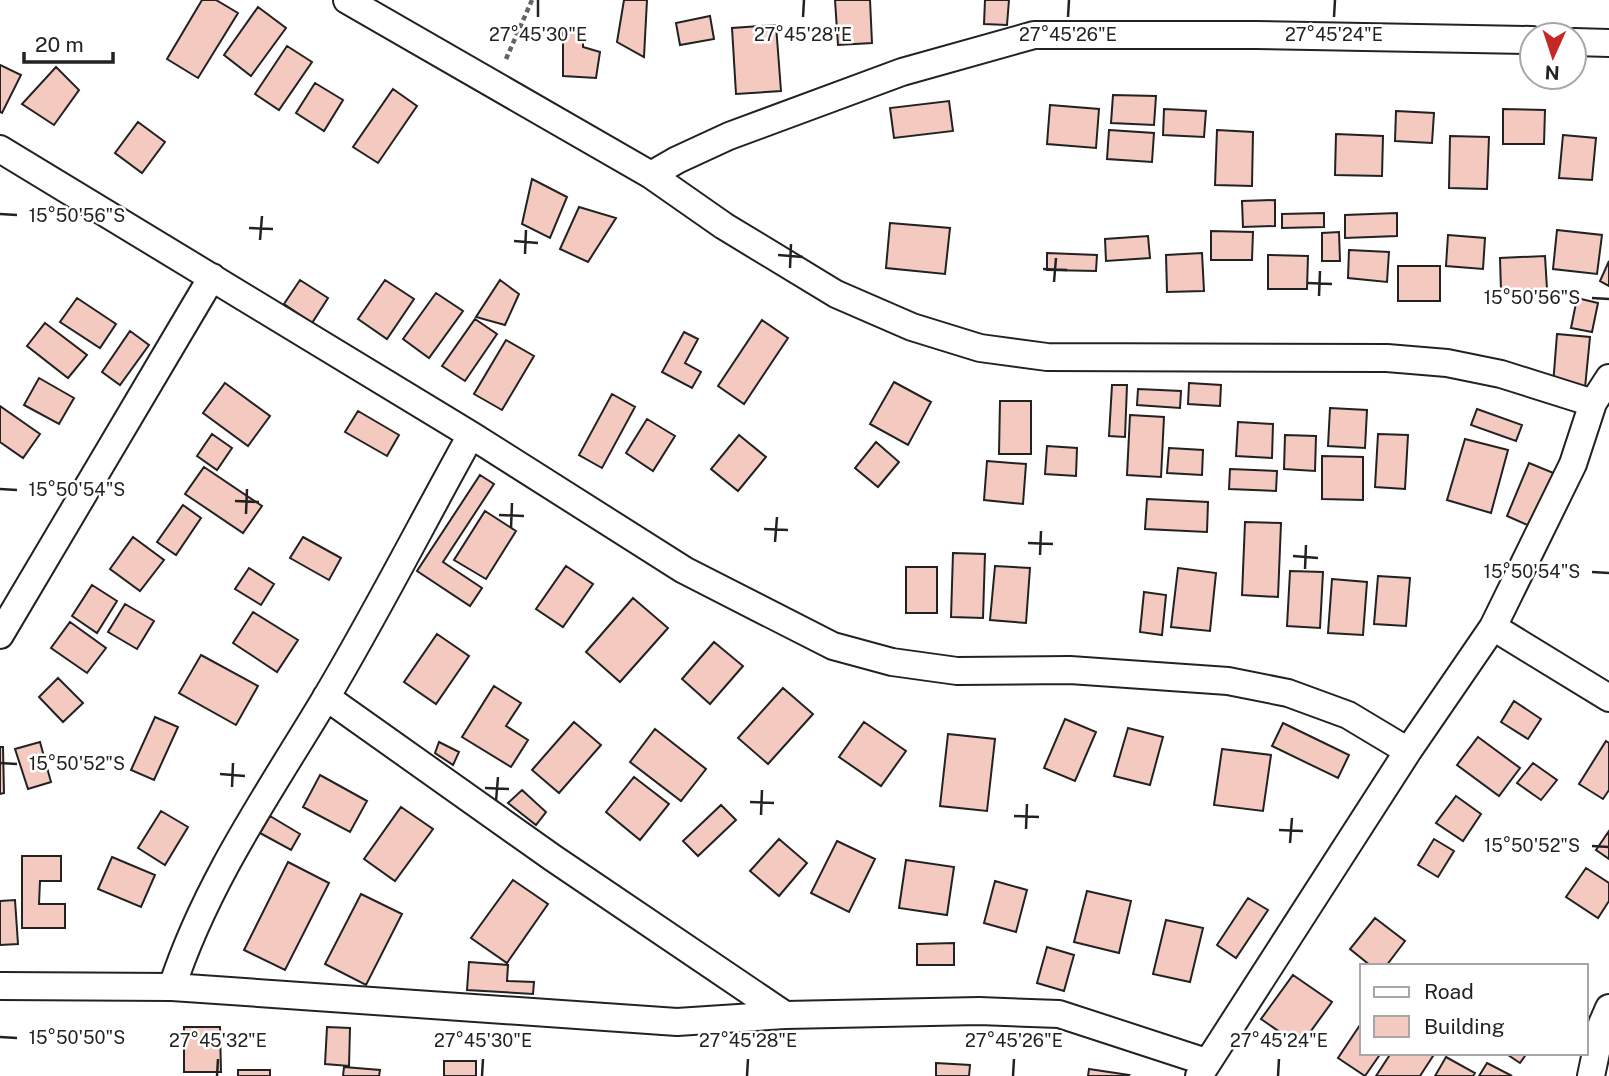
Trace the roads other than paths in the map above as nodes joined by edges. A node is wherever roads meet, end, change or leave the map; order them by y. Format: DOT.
graph roads {
  1 [pos="347,0"];
  2 [pos="1518,40"];
  3 [pos="1588,42"];
  4 [pos="1609,43"];
  5 [pos="0,149"];
  6 [pos="651,175"];
  7 [pos="212,277"];
  8 [pos="1609,378"];
  9 [pos="1593,403"];
  10 [pos="471,435"];
  11 [pos="1493,627"];
  12 [pos="0,635"];
  13 [pos="326,697"];
  14 [pos="1609,698"];
  15 [pos="1408,751"];
  16 [pos="0,986"];
  17 [pos="172,987"];
  18 [pos="1609,1008"];
  19 [pos="785,1014"];
  20 [pos="1202,1069"];
  21 [pos="1591,1076"];
  1 -- 6 [label="street"];
  2 -- 6 [label="street"];
  3 -- 4 [label="street"];
  5 -- 7 [label="street"];
  6 -- 9 [label="street"];
  7 -- 10 [label="street"];
  7 -- 12 [label="street"];
  8 -- 9 [label="street"];
  9 -- 11 [label="street"];
  10 -- 13 [label="street"];
  10 -- 15 [label="street"];
  11 -- 14 [label="street"];
  11 -- 15 [label="street"];
  13 -- 17 [label="street"];
  13 -- 19 [label="street"];
  15 -- 20 [label="street"];
  16 -- 17 [label="street"];
  17 -- 19 [label="street"];
  18 -- 21 [label="street"];
  19 -- 20 [label="street"];
}
